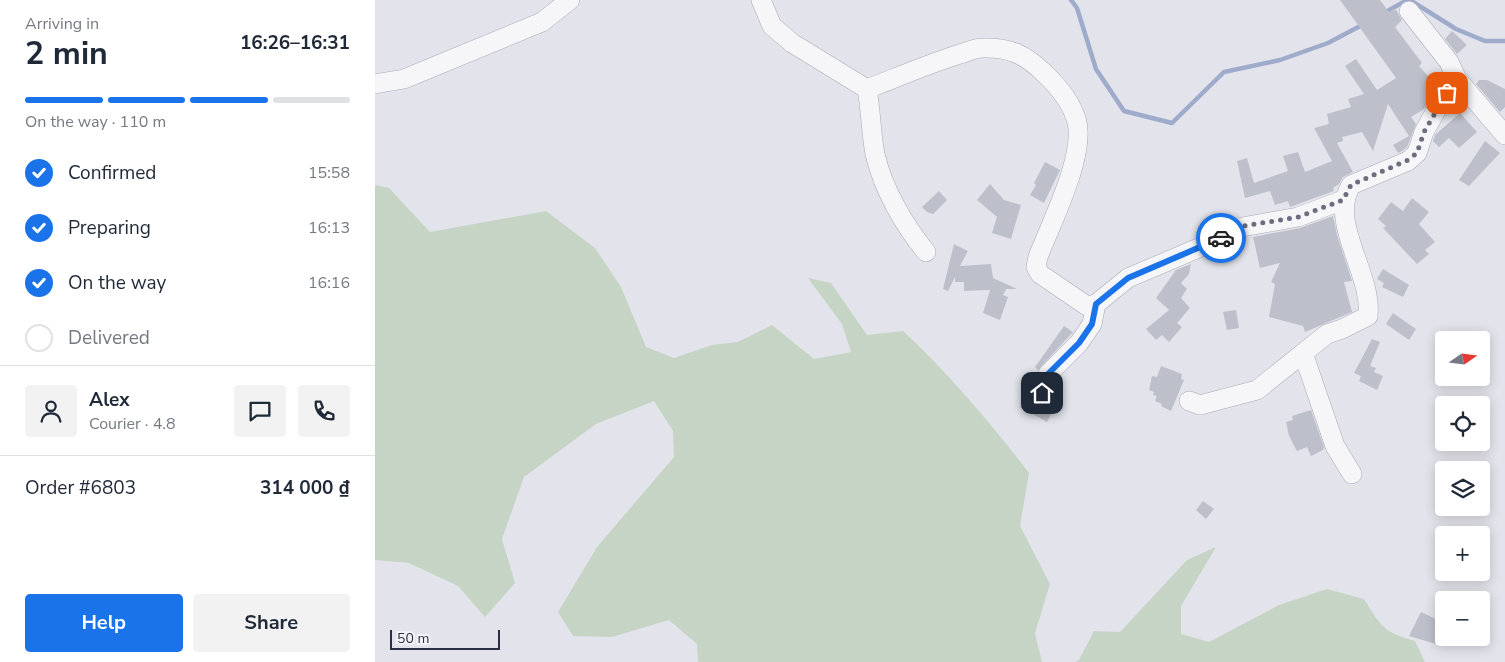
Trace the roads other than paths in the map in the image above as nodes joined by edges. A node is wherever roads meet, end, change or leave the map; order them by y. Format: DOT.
graph roads {
  1 [pos="570,0"];
  2 [pos="761,0"];
  3 [pos="1409,11"];
  4 [pos="1457,79"];
  5 [pos="375,84"];
  6 [pos="867,89"];
  7 [pos="1505,135"];
  8 [pos="1343,200"];
  9 [pos="926,252"];
  10 [pos="1096,304"];
  11 [pos="1303,353"];
  12 [pos="1042,393"];
  13 [pos="1189,401"];
  14 [pos="1352,474"];
  1 -- 5 [label="street"];
  2 -- 6 [label="street"];
  3 -- 4 [label="street"];
  4 -- 7 [label="street"];
  4 -- 8 [label="street"];
  6 -- 9 [label="street"];
  6 -- 10 [label="street"];
  8 -- 10 [label="street"];
  8 -- 11 [label="street"];
  10 -- 12 [label="street"];
  11 -- 13 [label="street"];
  11 -- 14 [label="street"];
}
